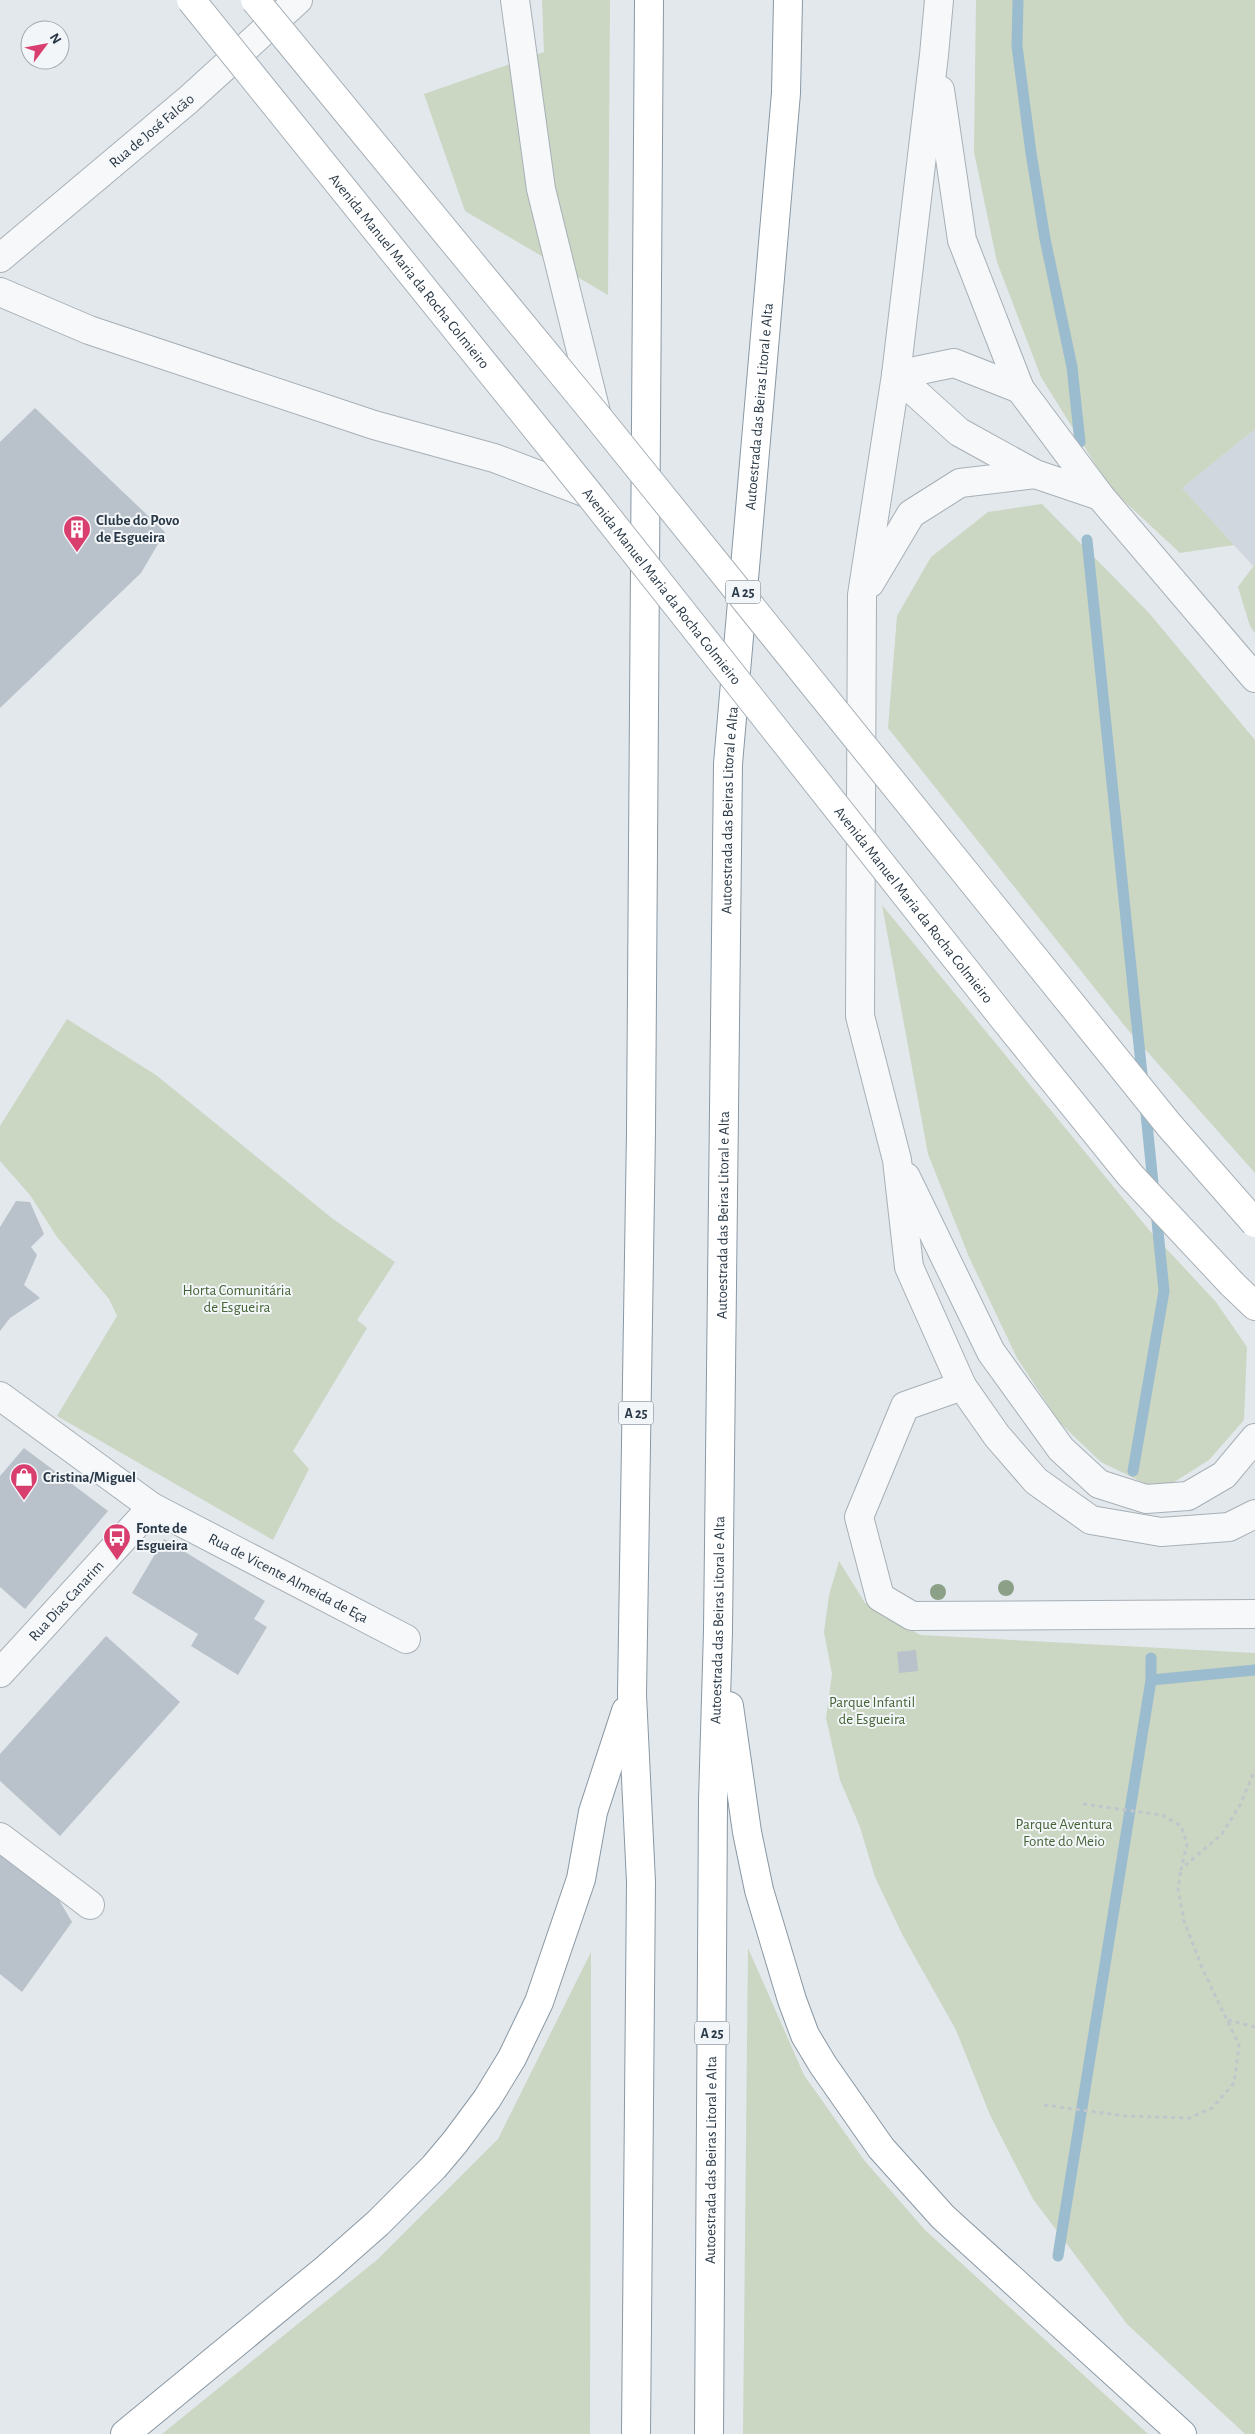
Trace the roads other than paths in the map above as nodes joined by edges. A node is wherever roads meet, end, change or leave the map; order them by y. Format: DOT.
graph roads {
  1 [pos="191,0"];
  2 [pos="255,0"];
  3 [pos="298,0"];
  4 [pos="649,0"];
  5 [pos="788,0"];
  6 [pos="939,0"];
  7 [pos="515,1"];
  8 [pos="934,55"];
  9 [pos="0,258"];
  10 [pos="0,292"];
  11 [pos="896,375"];
  12 [pos="1020,389"];
  13 [pos="597,416"];
  14 [pos="1035,474"];
  15 [pos="589,494"];
  16 [pos="1100,496"];
  17 [pos="862,595"];
  18 [pos="1255,678"];
  19 [pos="897,1160"];
  20 [pos="1255,1223"];
  21 [pos="1232,1284"];
  22 [pos="1255,1306"];
  23 [pos="1255,1315"];
  24 [pos="962,1386"];
  25 [pos="0,1396"];
  26 [pos="1255,1438"];
  27 [pos="152,1507"];
  28 [pos="1255,1514"];
  29 [pos="1255,1614"];
  30 [pos="718,1631"];
  31 [pos="406,1639"];
  32 [pos="0,1673"];
  33 [pos="632,1695"];
  34 [pos="0,1837"];
  35 [pos="90,1904"];
  36 [pos="125,2434"];
  37 [pos="636,2434"];
  38 [pos="709,2434"];
  39 [pos="1182,2434"];
  1 -- 15 [label="main road, Avenida Manuel Maria da Rocha Colmieiro, bridge"];
  2 -- 13 [label="main road, bridge"];
  3 -- 9 [label="street, Rua de José Falcão"];
  4 -- 33 [label="main road, A 25"];
  5 -- 30 [label="main road, Autoestrada das Beiras Litoral e Alta / A 25"];
  6 -- 8 [label="street"];
  7 -- 13 [label="street"];
  8 -- 11 [label="street"];
  8 -- 12 [label="street"];
  10 -- 15 [label="street"];
  11 -- 12 [label="street"];
  11 -- 14 [label="street"];
  11 -- 17 [label="street"];
  12 -- 16 [label="street"];
  13 -- 20 [label="main road, bridge"];
  14 -- 16 [label="street"];
  14 -- 17 [label="street"];
  15 -- 21 [label="main road, Avenida Manuel Maria da Rocha Colmieiro, bridge"];
  16 -- 18 [label="street"];
  17 -- 19 [label="street"];
  19 -- 24 [label="street"];
  19 -- 26 [label="street"];
  21 -- 22 [label="main road, Avenida Manuel Maria da Rocha Colmieiro"];
  21 -- 23 [label="street"];
  24 -- 28 [label="street"];
  24 -- 29 [label="street"];
  25 -- 27 [label="street, Rua de Vicente Almeida de Eça"];
  27 -- 31 [label="street, Rua de Vicente Almeida de Eça"];
  27 -- 32 [label="street, Rua Dias Canarim"];
  30 -- 38 [label="main road, Autoestrada das Beiras Litoral e Alta / A 25"];
  30 -- 39 [label="main road"];
  33 -- 36 [label="main road"];
  33 -- 37 [label="main road, A 25"];
  34 -- 35 [label="street"];
}
